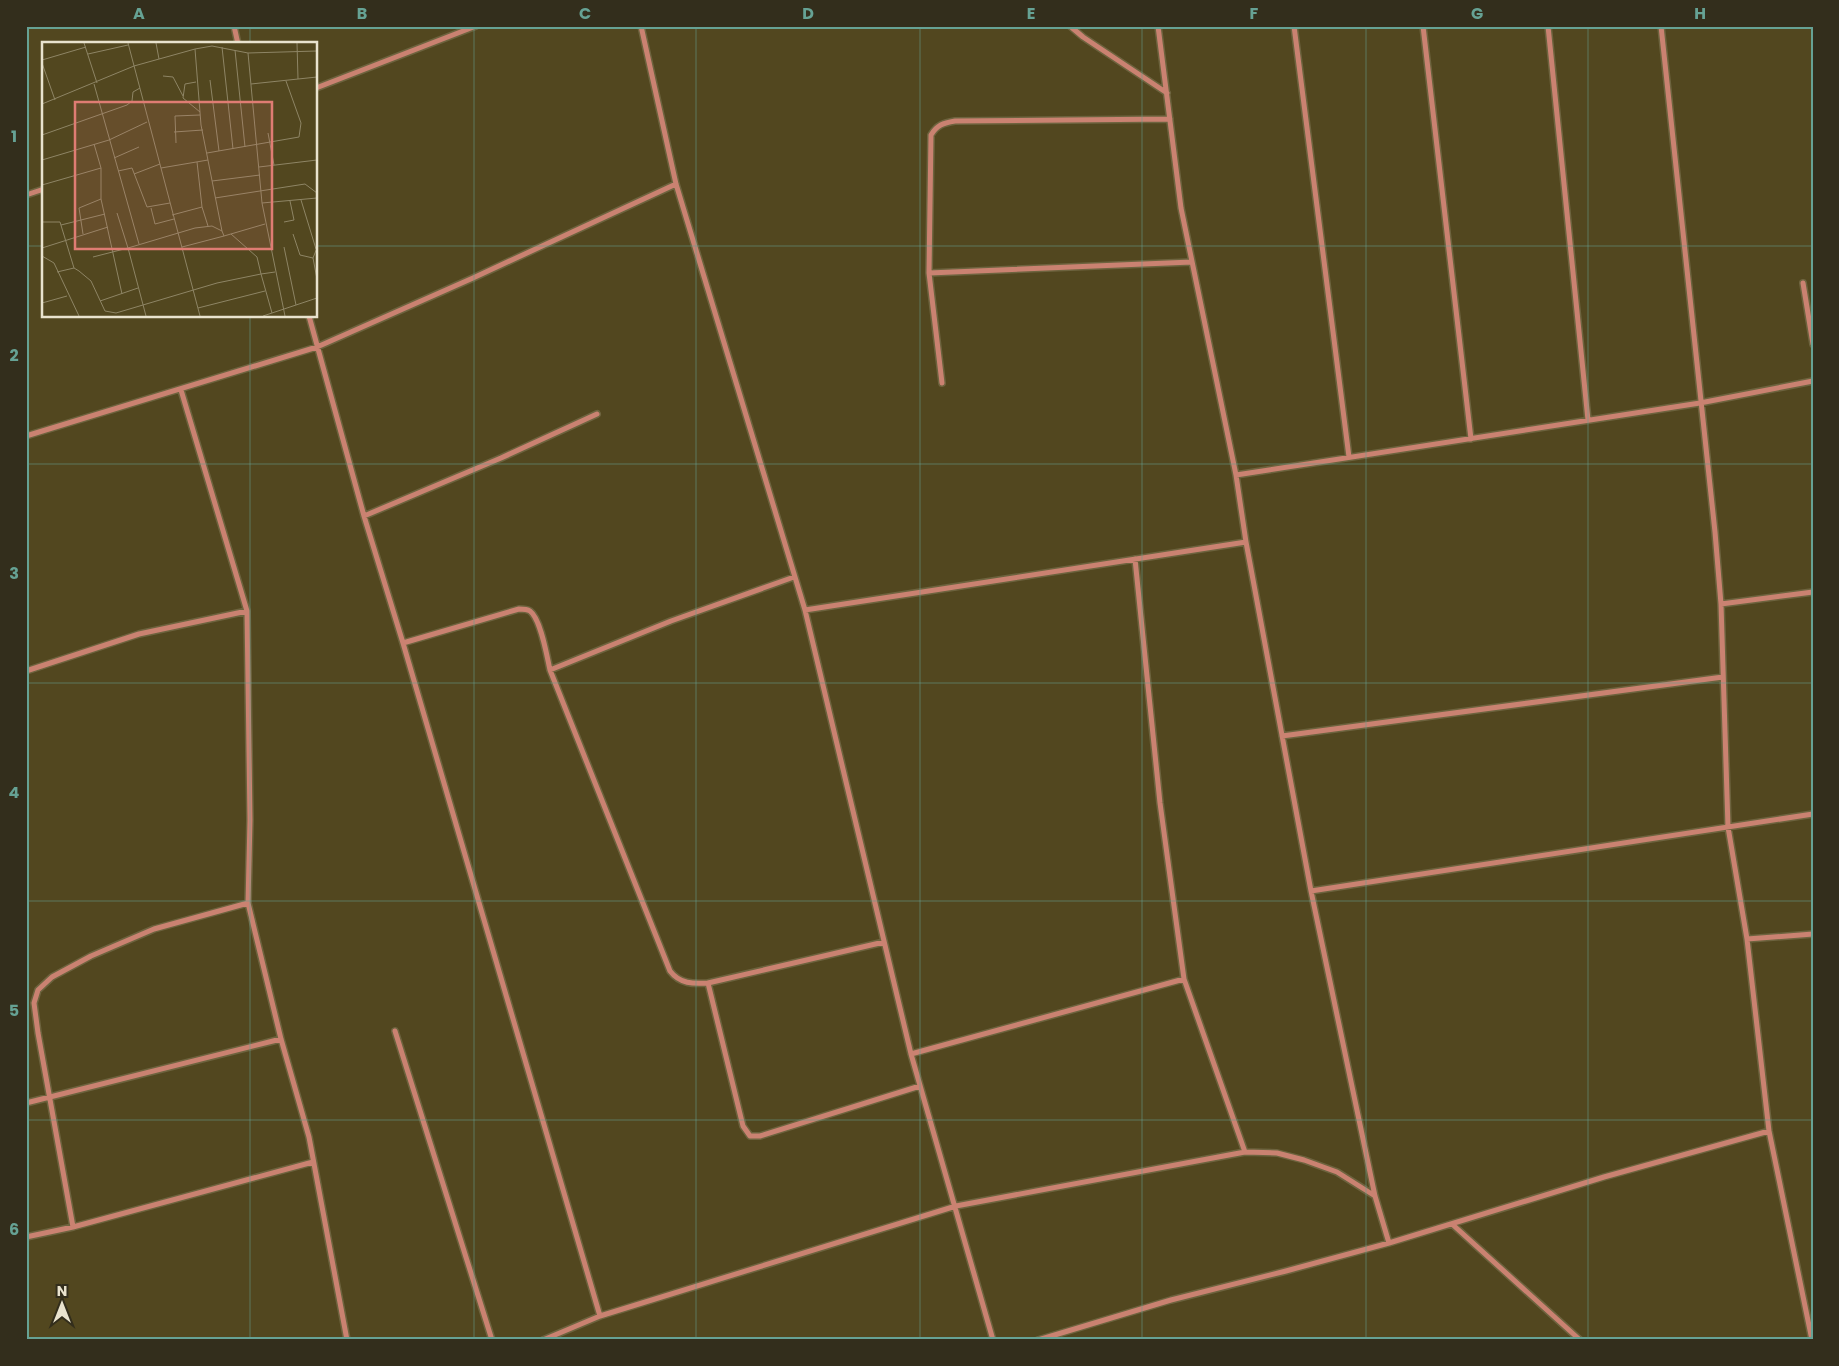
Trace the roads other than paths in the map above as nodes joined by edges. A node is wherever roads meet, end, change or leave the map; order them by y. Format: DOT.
graph roads {
  1 [pos="234,26"];
  2 [pos="476,26"];
  3 [pos="641,26"];
  4 [pos="1070,26"];
  5 [pos="1158,26"];
  6 [pos="1294,26"];
  7 [pos="1423,26"];
  8 [pos="1548,26"];
  9 [pos="1661,26"];
  10 [pos="238,42"];
  11 [pos="318,87"];
  12 [pos="1166,93"];
  13 [pos="1170,120"];
  14 [pos="676,184"];
  15 [pos="42,191"];
  16 [pos="26,195"];
  17 [pos="1192,262"];
  18 [pos="929,273"];
  19 [pos="1803,283"];
  20 [pos="309,318"];
  21 [pos="1813,344"];
  22 [pos="317,347"];
  23 [pos="1813,381"];
  24 [pos="942,383"];
  25 [pos="181,390"];
  26 [pos="1700,403"];
  27 [pos="597,414"];
  28 [pos="1588,420"];
  29 [pos="26,436"];
  30 [pos="1472,439"];
  31 [pos="1349,457"];
  32 [pos="1236,475"];
  33 [pos="364,516"];
  34 [pos="1246,542"];
  35 [pos="1135,559"];
  36 [pos="794,577"];
  37 [pos="1813,592"];
  38 [pos="1721,604"];
  39 [pos="805,610"];
  40 [pos="247,612"];
  41 [pos="403,643"];
  42 [pos="550,670"];
  43 [pos="26,671"];
  44 [pos="1723,677"];
  45 [pos="1282,736"];
  46 [pos="1813,814"];
  47 [pos="1728,827"];
  48 [pos="1311,892"];
  49 [pos="248,903"];
  50 [pos="1813,934"];
  51 [pos="1747,938"];
  52 [pos="884,942"];
  53 [pos="1184,979"];
  54 [pos="708,983"];
  55 [pos="395,1031"];
  56 [pos="282,1039"];
  57 [pos="911,1054"];
  58 [pos="920,1086"];
  59 [pos="49,1097"];
  60 [pos="26,1102"];
  61 [pos="1768,1131"];
  62 [pos="1245,1152"];
  63 [pos="313,1162"];
  64 [pos="1375,1196"];
  65 [pos="956,1206"];
  66 [pos="1452,1224"];
  67 [pos="73,1227"];
  68 [pos="26,1238"];
  69 [pos="1389,1243"];
  70 [pos="600,1316"];
  71 [pos="347,1340"];
  72 [pos="492,1340"];
  73 [pos="543,1340"];
  74 [pos="993,1340"];
  75 [pos="1038,1340"];
  76 [pos="1580,1340"];
  77 [pos="1812,1340"];
  1 -- 10 [label="street"];
  2 -- 11 [label="street"];
  3 -- 14 [label="street"];
  4 -- 12 [label="street"];
  5 -- 12 [label="street"];
  6 -- 31 [label="street"];
  7 -- 30 [label="street"];
  8 -- 28 [label="street"];
  9 -- 26 [label="street"];
  12 -- 13 [label="street"];
  13 -- 17 [label="street"];
  13 -- 18 [label="street"];
  14 -- 22 [label="street"];
  14 -- 36 [label="street"];
  15 -- 16 [label="street"];
  17 -- 18 [label="street"];
  17 -- 32 [label="street"];
  18 -- 24 [label="street"];
  19 -- 21 [label="street"];
  20 -- 22 [label="street"];
  22 -- 25 [label="street"];
  22 -- 33 [label="street"];
  23 -- 26 [label="street"];
  25 -- 29 [label="street"];
  25 -- 40 [label="street"];
  26 -- 28 [label="street"];
  26 -- 38 [label="street"];
  27 -- 33 [label="street"];
  28 -- 30 [label="street"];
  30 -- 31 [label="street"];
  31 -- 32 [label="street"];
  32 -- 34 [label="street"];
  33 -- 41 [label="street"];
  34 -- 35 [label="street"];
  34 -- 45 [label="street"];
  35 -- 39 [label="street"];
  35 -- 53 [label="street"];
  36 -- 39 [label="street"];
  36 -- 42 [label="street"];
  37 -- 38 [label="street"];
  38 -- 44 [label="street"];
  39 -- 52 [label="street"];
  40 -- 43 [label="street"];
  40 -- 49 [label="street"];
  41 -- 42 [label="street"];
  41 -- 70 [label="street"];
  42 -- 54 [label="street"];
  44 -- 45 [label="street"];
  44 -- 47 [label="street"];
  45 -- 48 [label="street"];
  46 -- 47 [label="street"];
  47 -- 48 [label="street"];
  47 -- 51 [label="street"];
  48 -- 64 [label="street"];
  49 -- 56 [label="street"];
  49 -- 59 [label="street"];
  50 -- 51 [label="street"];
  51 -- 61 [label="street"];
  52 -- 54 [label="street"];
  52 -- 57 [label="street"];
  53 -- 57 [label="street"];
  53 -- 62 [label="street"];
  54 -- 58 [label="street"];
  55 -- 72 [label="street"];
  56 -- 59 [label="street"];
  56 -- 63 [label="street"];
  57 -- 58 [label="street"];
  58 -- 65 [label="street"];
  59 -- 60 [label="street"];
  59 -- 67 [label="street"];
  61 -- 66 [label="street"];
  61 -- 77 [label="street"];
  62 -- 64 [label="street"];
  62 -- 65 [label="street"];
  63 -- 67 [label="street"];
  63 -- 71 [label="street"];
  64 -- 69 [label="street"];
  65 -- 70 [label="street"];
  65 -- 74 [label="street"];
  66 -- 69 [label="street"];
  66 -- 76 [label="street"];
  67 -- 68 [label="street"];
  69 -- 75 [label="street"];
  70 -- 73 [label="street"];
}
